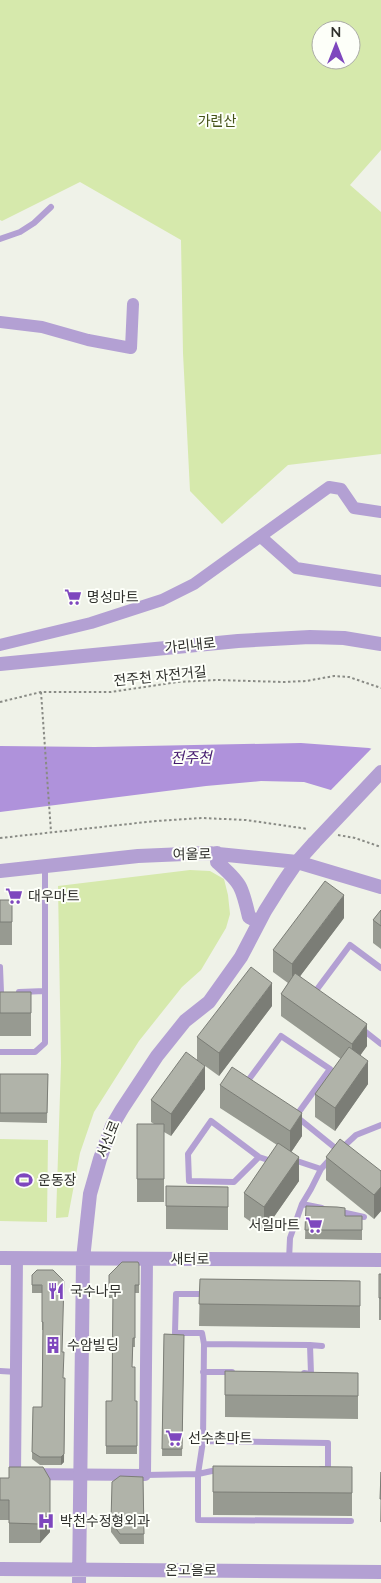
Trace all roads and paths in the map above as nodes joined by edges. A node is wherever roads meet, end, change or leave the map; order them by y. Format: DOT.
graph roads {
  1 [pos="51,206"];
  2 [pos="0,239"];
  3 [pos="133,304"];
  4 [pos="0,322"];
  5 [pos="381,512"];
  6 [pos="261,537"];
  7 [pos="381,581"];
  8 [pos="381,644"];
  9 [pos="0,645"];
  10 [pos="0,664"];
  11 [pos="381,688"];
  12 [pos="41,692"];
  13 [pos="0,702"];
  14 [pos="381,772"];
  15 [pos="310,830"];
  16 [pos="51,832"];
  17 [pos="337,835"];
  18 [pos="0,838"];
  19 [pos="381,847"];
  20 [pos="217,854"];
  21 [pos="297,862"];
  22 [pos="46,866"];
  23 [pos="0,871"];
  24 [pos="381,887"];
  25 [pos="259,922"];
  26 [pos="0,967"];
  27 [pos="381,968"];
  28 [pos="45,991"];
  29 [pos="1,992"];
  30 [pos="322,998"];
  31 [pos="359,1027"];
  32 [pos="381,1044"];
  33 [pos="0,1052"];
  34 [pos="256,1087"];
  35 [pos="288,1111"];
  36 [pos="296,1116"];
  37 [pos="381,1125"];
  38 [pos="339,1151"];
  39 [pos="259,1157"];
  40 [pos="287,1158"];
  41 [pos="277,1159"];
  42 [pos="321,1169"];
  43 [pos="302,1204"];
  44 [pos="364,1217"];
  45 [pos="0,1258"];
  46 [pos="17,1258"];
  47 [pos="84,1259"];
  48 [pos="147,1259"];
  49 [pos="290,1260"];
  50 [pos="381,1260"];
  51 [pos="214,1294"];
  52 [pos="204,1344"];
  53 [pos="310,1345"];
  54 [pos="322,1346"];
  55 [pos="0,1371"];
  56 [pos="17,1372"];
  57 [pos="203,1372"];
  58 [pos="242,1373"];
  59 [pos="301,1373"];
  60 [pos="203,1441"];
  61 [pos="225,1469"];
  62 [pos="309,1469"];
  63 [pos="198,1474"];
  64 [pos="81,1475"];
  65 [pos="145,1475"];
  66 [pos="351,1521"];
  67 [pos="0,1569"];
  68 [pos="381,1572"];
  69 [pos="80,1576"];
  1 -- 2 [label="lane"];
  3 -- 4 [label="street"];
  5 -- 6 [label="street"];
  6 -- 7 [label="street"];
  6 -- 9 [label="street"];
  8 -- 10 [label="street, 가리내로"];
  11 -- 12 [label="path, 전주천 자전거길"];
  12 -- 13 [label="path, 전주천 자전거길"];
  12 -- 16 [label="path"];
  14 -- 21 [label="street, 서신로, bridge"];
  15 -- 16 [label="path"];
  16 -- 18 [label="path"];
  17 -- 19 [label="path"];
  20 -- 21 [label="street, 여울로"];
  20 -- 22 [label="street, 여울로"];
  20 -- 25 [label="street"];
  21 -- 24 [label="street, 여울로"];
  21 -- 25 [label="street, 서신로"];
  22 -- 23 [label="street, 여울로"];
  22 -- 28 [label="lane"];
  25 -- 47 [label="street, 서신로"];
  26 -- 29 [label="lane"];
  27 -- 30 [label="lane"];
  28 -- 29 [label="lane"];
  28 -- 33 [label="lane"];
  31 -- 32 [label="lane"];
  34 -- 36 [label="lane"];
  35 -- 36 [label="lane"];
  36 -- 38 [label="lane"];
  37 -- 38 [label="lane"];
  38 -- 42 [label="lane"];
  39 -- 39 [label="lane"];
  39 -- 41 [label="lane"];
  40 -- 42 [label="lane"];
  42 -- 43 [label="lane"];
  43 -- 44 [label="lane"];
  43 -- 49 [label="lane"];
  45 -- 46 [label="street, 새터로"];
  46 -- 47 [label="street, 새터로"];
  46 -- 56 [label="street"];
  47 -- 48 [label="street, 새터로"];
  47 -- 64 [label="street, 서신로"];
  48 -- 49 [label="street, 새터로"];
  48 -- 65 [label="street"];
  49 -- 50 [label="street, 새터로"];
  51 -- 52 [label="lane"];
  52 -- 53 [label="lane"];
  52 -- 57 [label="lane"];
  53 -- 54 [label="lane"];
  53 -- 59 [label="lane"];
  55 -- 56 [label="lane"];
  56 -- 64 [label="street"];
  57 -- 58 [label="lane"];
  57 -- 60 [label="lane"];
  60 -- 62 [label="lane"];
  60 -- 63 [label="lane"];
  61 -- 63 [label="lane"];
  63 -- 65 [label="lane"];
  63 -- 66 [label="lane"];
  64 -- 65 [label="street"];
  64 -- 69 [label="street, 서신로"];
  67 -- 69 [label="street, 온고을로"];
  68 -- 69 [label="street, 온고을로"];
}
